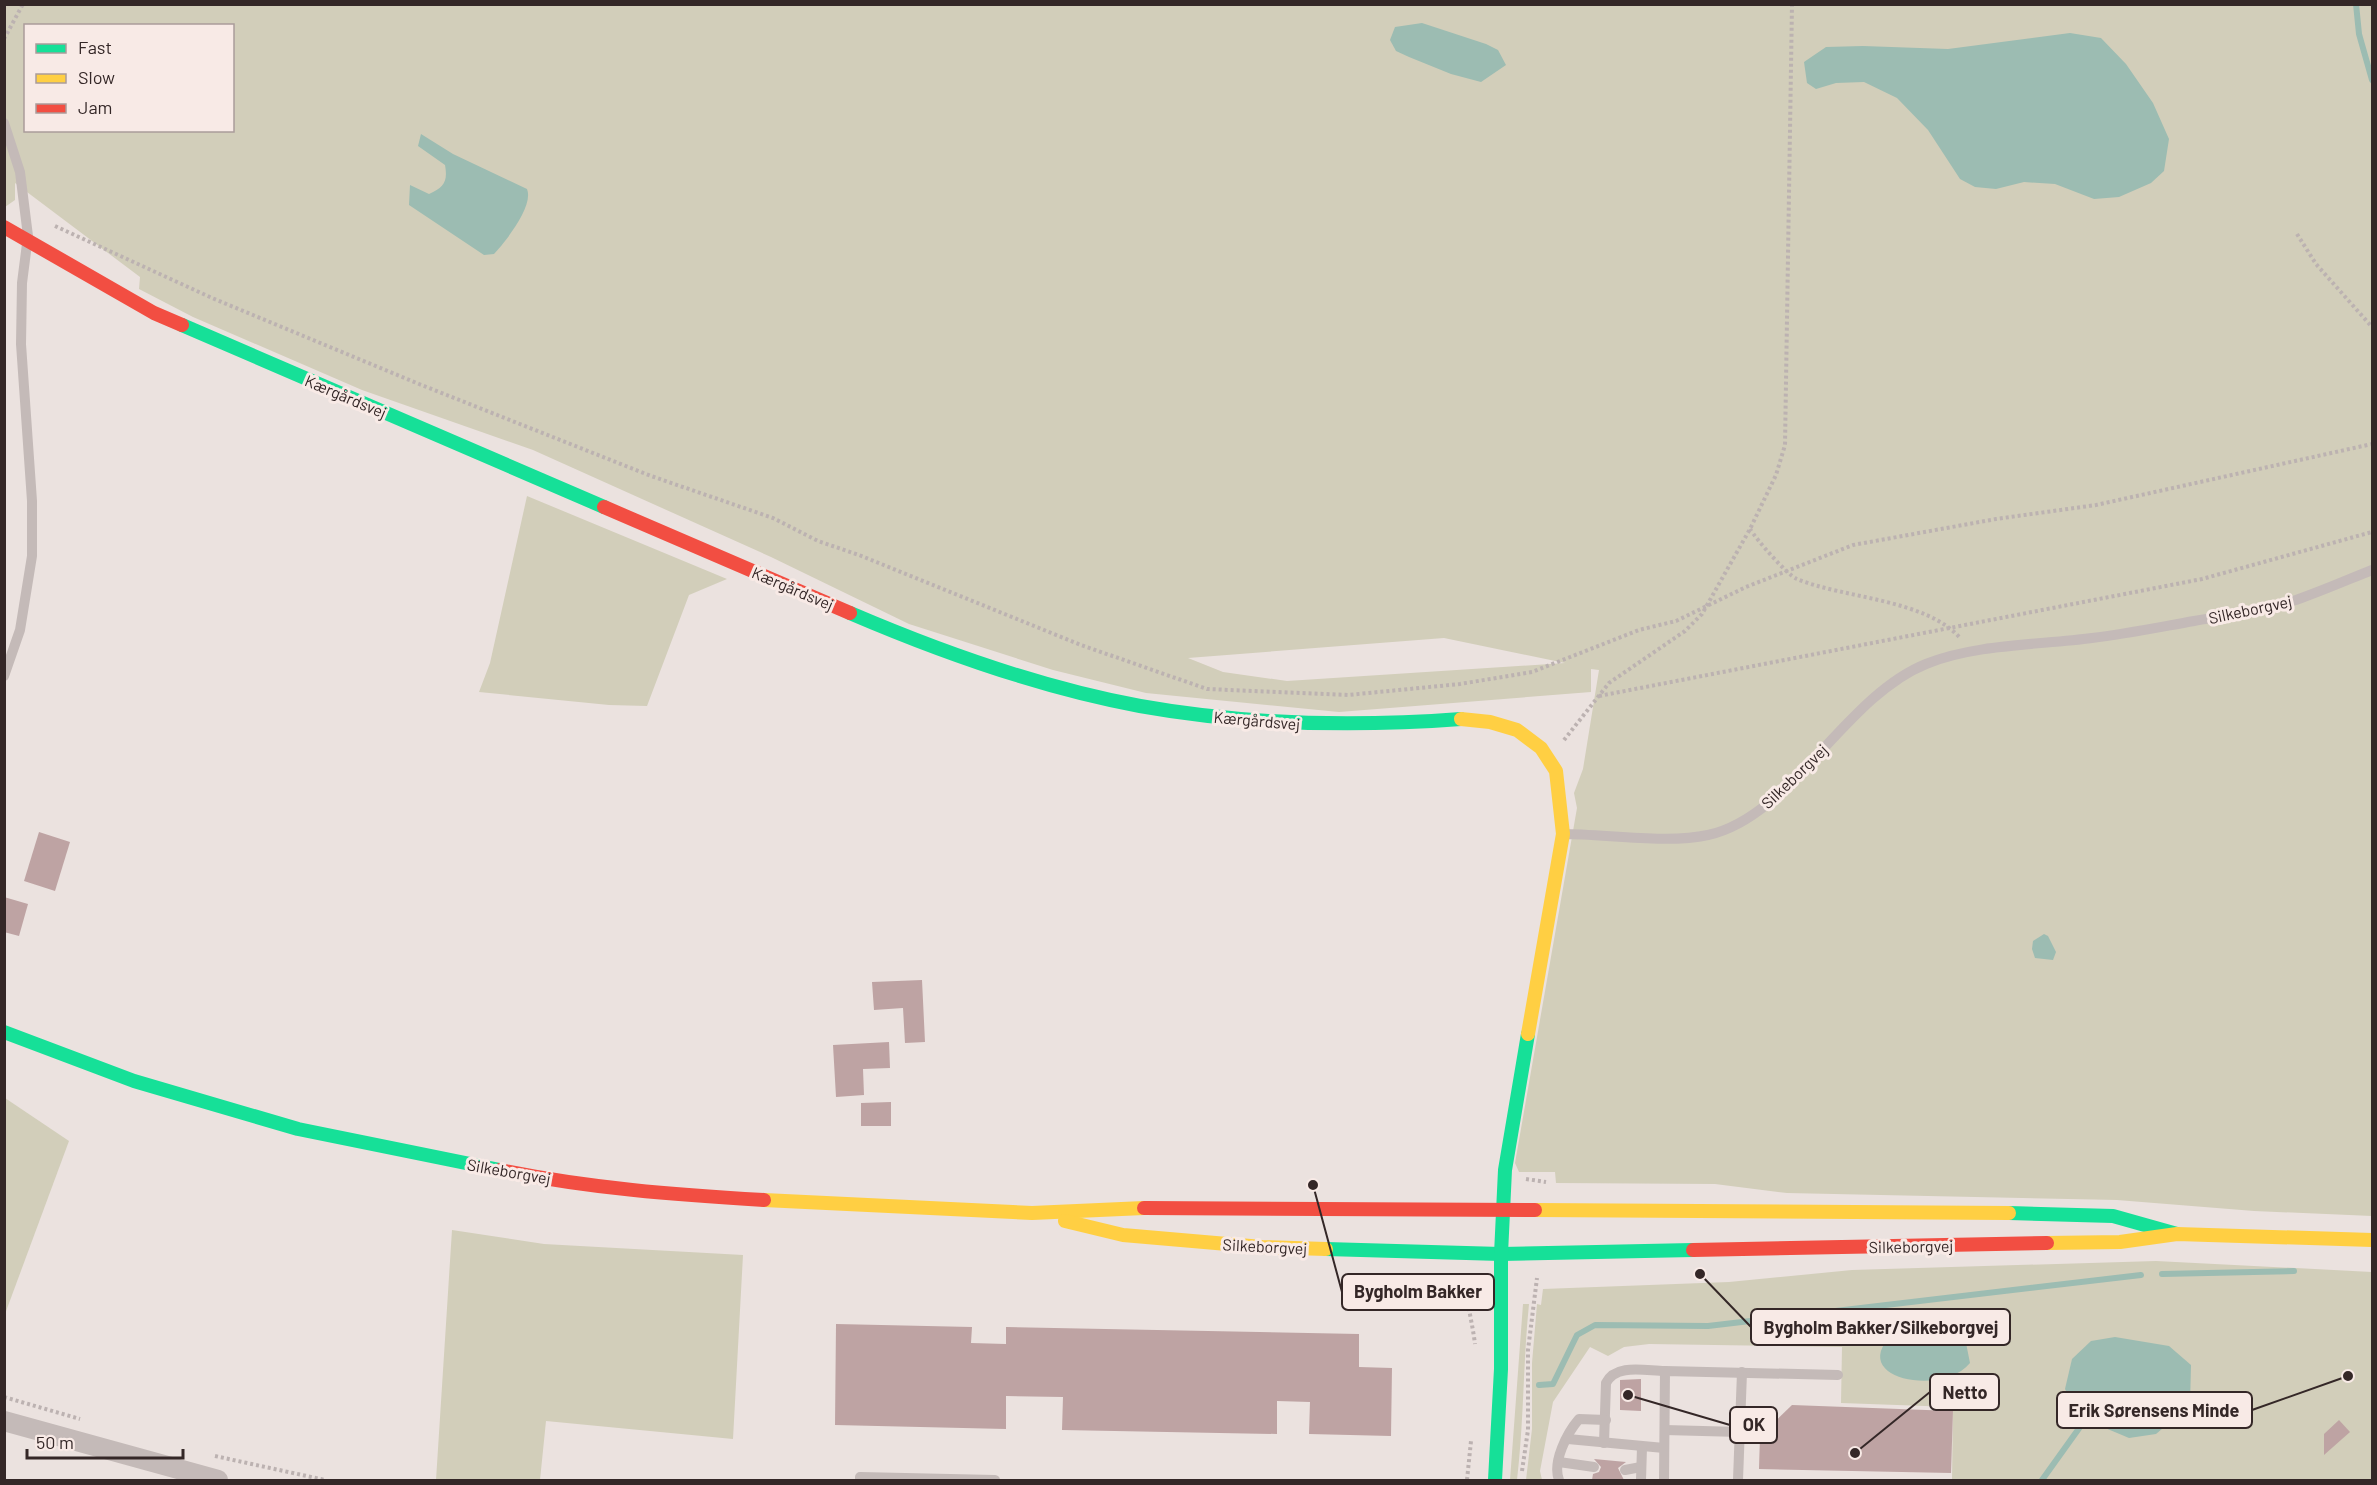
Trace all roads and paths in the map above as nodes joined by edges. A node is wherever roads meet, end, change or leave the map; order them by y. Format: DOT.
graph roads {
  1 [pos="23,4"];
  2 [pos="1792,4"];
  3 [pos="4,39"];
  4 [pos="4,123"];
  5 [pos="26,218"];
  6 [pos="4,227"];
  7 [pos="2297,234"];
  8 [pos="26,241"];
  9 [pos="2373,327"];
  10 [pos="2373,444"];
  11 [pos="1750,529"];
  12 [pos="2373,532"];
  13 [pos="1785,570"];
  14 [pos="2373,570"];
  15 [pos="1706,607"];
  16 [pos="1949,626"];
  17 [pos="1969,653"];
  18 [pos="4,676"];
  19 [pos="1598,696"];
  20 [pos="1549,760"];
  21 [pos="1563,834"];
  22 [pos="4,1032"];
  23 [pos="1525,1179"];
  24 [pos="1549,1183"];
  25 [pos="1503,1210"];
  26 [pos="1032,1213"];
  27 [pos="2177,1234"];
  28 [pos="2373,1240"];
  29 [pos="1466,1253"];
  30 [pos="1538,1253"];
  31 [pos="1501,1254"];
  32 [pos="1475,1345"];
  33 [pos="1665,1371"];
  34 [pos="1742,1372"];
  35 [pos="1838,1375"];
  36 [pos="4,1397"];
  37 [pos="1606,1420"];
  38 [pos="4,1421"];
  39 [pos="91,1422"];
  40 [pos="1665,1430"];
  41 [pos="1740,1432"];
  42 [pos="1471,1435"];
  43 [pos="1568,1439"];
  44 [pos="1604,1443"];
  45 [pos="1642,1447"];
  46 [pos="1664,1448"];
  47 [pos="212,1456"];
  48 [pos="1559,1462"];
  49 [pos="1594,1467"];
  50 [pos="1641,1467"];
  51 [pos="1625,1470"];
  52 [pos="218,1480"];
  53 [pos="325,1480"];
  54 [pos="860,1480"];
  55 [pos="996,1480"];
  56 [pos="1467,1480"];
  57 [pos="1495,1480"];
  58 [pos="1522,1480"];
  59 [pos="1559,1480"];
  60 [pos="1641,1480"];
  61 [pos="1664,1480"];
  62 [pos="1738,1480"];
  1 -- 3 [label="path"];
  2 -- 11 [label="path"];
  4 -- 5 [label="lane"];
  5 -- 8 [label="lane"];
  5 -- 15 [label="path"];
  6 -- 8 [label="main road, Kærgårdsvej"];
  7 -- 9 [label="path"];
  8 -- 18 [label="lane"];
  8 -- 20 [label="main road, Kærgårdsvej"];
  10 -- 13 [label="path"];
  11 -- 13 [label="path"];
  11 -- 15 [label="path"];
  12 -- 16 [label="path"];
  13 -- 15 [label="path"];
  13 -- 16 [label="path"];
  14 -- 17 [label="lane, Silkeborgvej"];
  15 -- 19 [label="path"];
  16 -- 17 [label="path"];
  16 -- 19 [label="path"];
  17 -- 21 [label="lane, Silkeborgvej"];
  19 -- 20 [label="path"];
  20 -- 21 [label="main road, Kærgårdsvej"];
  21 -- 25 [label="main road"];
  22 -- 26 [label="main road, Silkeborgvej"];
  23 -- 24 [label="path"];
  25 -- 26 [label="main road, Silkeborgvej"];
  25 -- 27 [label="main road, Silkeborgvej"];
  25 -- 31 [label="main road"];
  26 -- 29 [label="main road, Silkeborgvej"];
  27 -- 28 [label="main road, Silkeborgvej"];
  27 -- 30 [label="main road, Silkeborgvej"];
  29 -- 31 [label="main road, Silkeborgvej"];
  29 -- 32 [label="path"];
  30 -- 31 [label="main road, Silkeborgvej"];
  30 -- 58 [label="path"];
  31 -- 57 [label="main road"];
  33 -- 34 [label="lane"];
  33 -- 37 [label="lane"];
  33 -- 40 [label="lane"];
  34 -- 35 [label="lane"];
  34 -- 41 [label="lane"];
  36 -- 39 [label="path"];
  37 -- 43 [label="lane"];
  37 -- 44 [label="lane"];
  38 -- 52 [label="street"];
  40 -- 41 [label="lane"];
  40 -- 46 [label="lane"];
  41 -- 62 [label="lane"];
  42 -- 56 [label="path"];
  43 -- 44 [label="lane"];
  43 -- 48 [label="lane"];
  44 -- 45 [label="lane"];
  45 -- 46 [label="lane"];
  45 -- 50 [label="lane"];
  46 -- 61 [label="lane"];
  47 -- 53 [label="path"];
  48 -- 49 [label="lane"];
  48 -- 59 [label="lane"];
  50 -- 51 [label="lane"];
  50 -- 60 [label="lane"];
  54 -- 55 [label="lane"];
}
